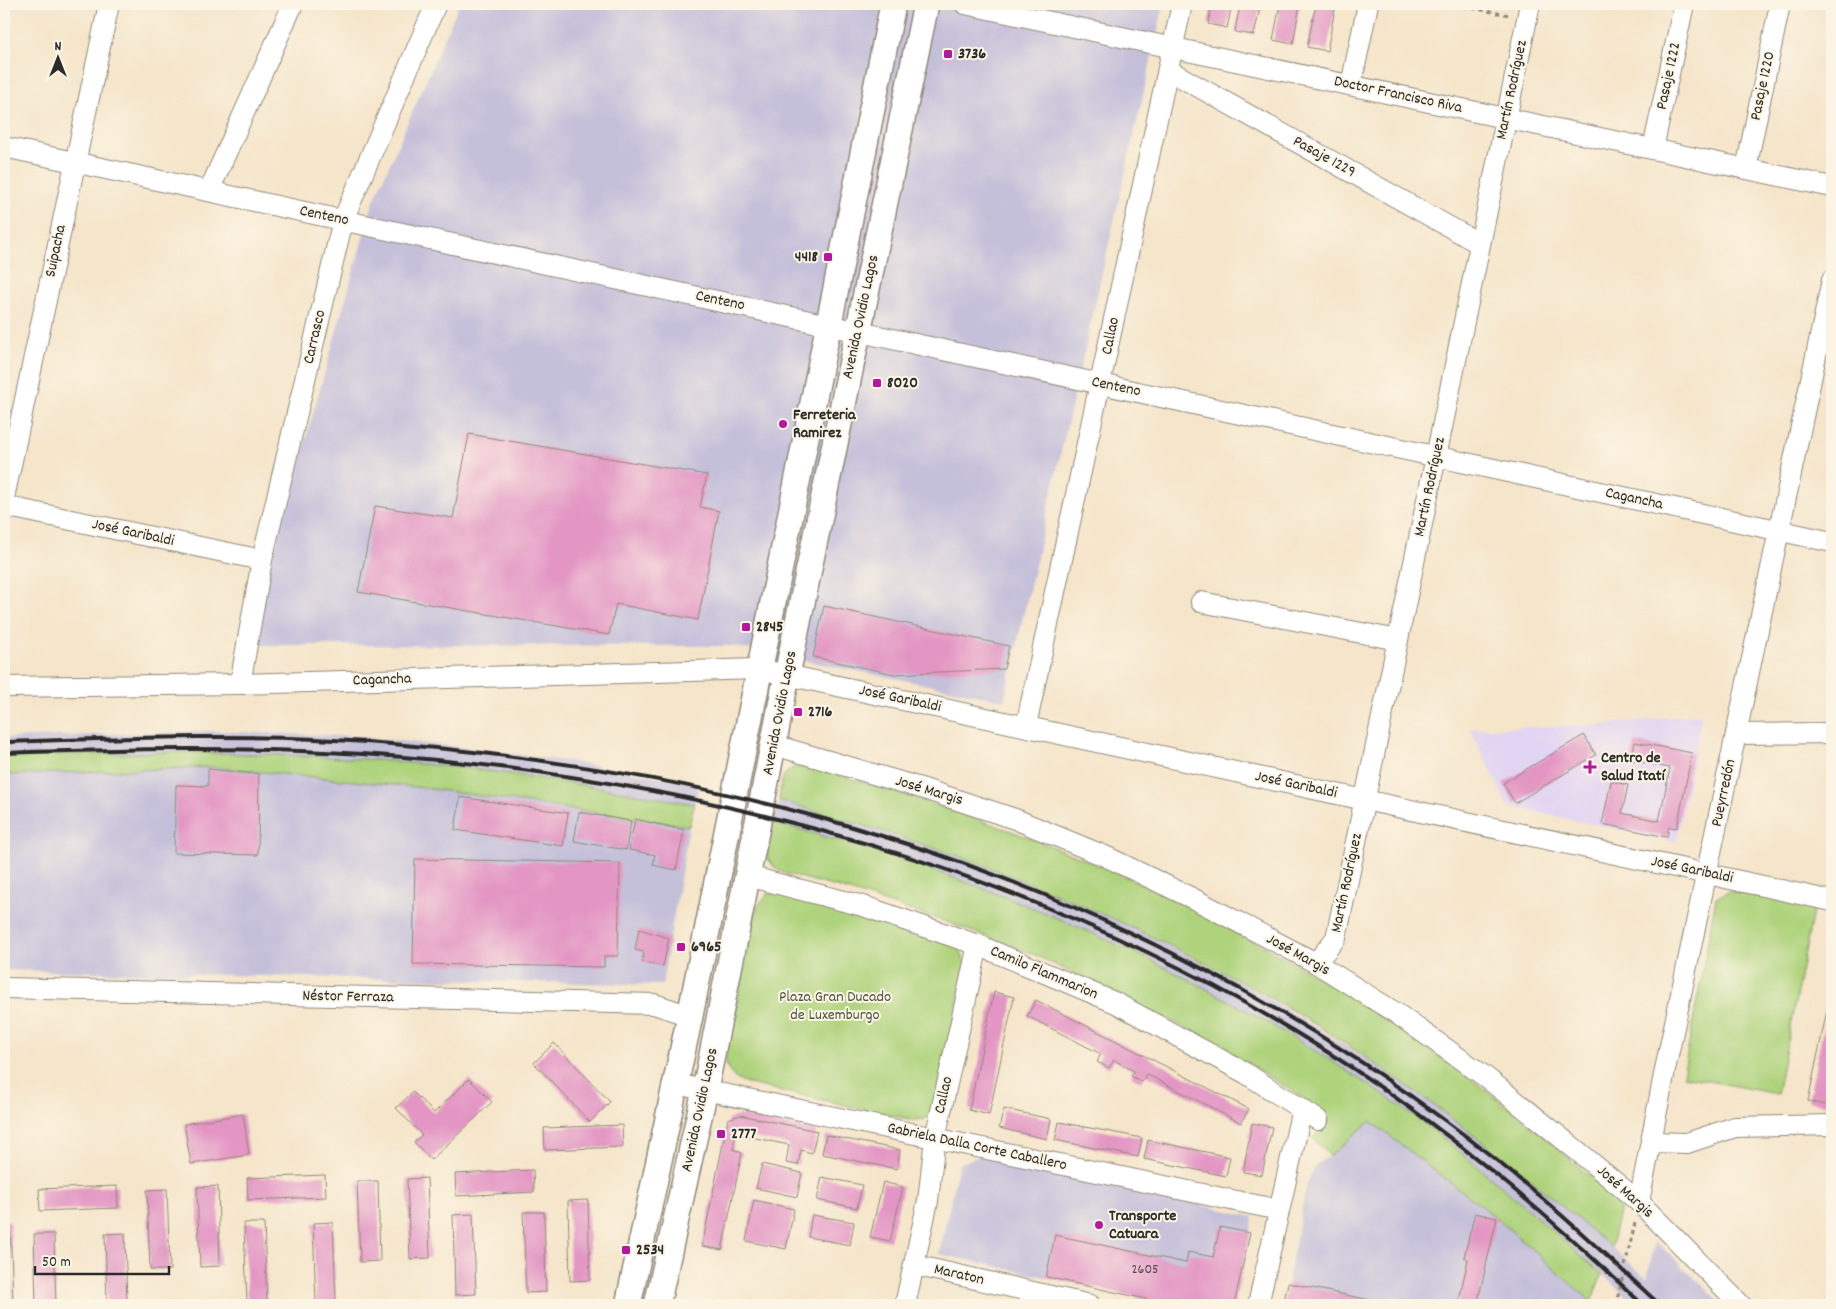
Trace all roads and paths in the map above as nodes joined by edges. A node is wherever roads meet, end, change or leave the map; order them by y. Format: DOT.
graph roads {
  1 [pos="109,4"];
  2 [pos="293,4"];
  3 [pos="436,4"];
  4 [pos="893,4"];
  5 [pos="926,4"];
  6 [pos="965,4"];
  7 [pos="1182,4"];
  8 [pos="1368,4"];
  9 [pos="1449,4"];
  10 [pos="1684,4"];
  11 [pos="1780,4"];
  12 [pos="1528,11"];
  13 [pos="1173,48"];
  14 [pos="1168,70"];
  15 [pos="1351,85"];
  16 [pos="1506,118"];
  17 [pos="4,147"];
  18 [pos="1653,149"];
  19 [pos="75,163"];
  20 [pos="1746,169"];
  21 [pos="1832,187"];
  22 [pos="209,191"];
  23 [pos="343,220"];
  24 [pos="1480,244"];
  25 [pos="1832,280"];
  26 [pos="829,325"];
  27 [pos="858,333"];
  28 [pos="1100,383"];
  29 [pos="1436,456"];
  30 [pos="4,498"];
  31 [pos="4,506"];
  32 [pos="1779,530"];
  33 [pos="1832,542"];
  34 [pos="262,560"];
  35 [pos="1201,602"];
  36 [pos="1398,640"];
  37 [pos="759,669"];
  38 [pos="787,675"];
  39 [pos="240,684"];
  40 [pos="4,687"];
  41 [pos="1026,726"];
  42 [pos="1832,733"];
  43 [pos="1736,734"];
  44 [pos="774,744"];
  45 [pos="1364,800"];
  46 [pos="1706,874"];
  47 [pos="748,876"];
  48 [pos="1832,901"];
  49 [pos="978,945"];
  50 [pos="1316,963"];
  51 [pos="4,988"];
  52 [pos="690,1016"];
  53 [pos="676,1084"];
  54 [pos="705,1090"];
  55 [pos="1832,1125"];
  56 [pos="935,1138"];
  57 [pos="1651,1142"];
  58 [pos="1640,1202"];
  59 [pos="1279,1210"];
  60 [pos="914,1265"];
  61 [pos="628,1305"];
  62 [pos="657,1305"];
  63 [pos="905,1305"];
  64 [pos="1090,1305"];
  65 [pos="1258,1305"];
  66 [pos="1616,1305"];
  67 [pos="1741,1305"];
  1 -- 19 [label="street, Suipacha"];
  2 -- 22 [label="street"];
  3 -- 23 [label="street, Carrasco"];
  4 -- 26 [label="main road, Avenida Ovidio Lagos"];
  5 -- 27 [label="main road, Avenida Ovidio Lagos"];
  6 -- 13 [label="street, Doctor Francisco Riva"];
  7 -- 13 [label="street, Callao"];
  8 -- 15 [label="street"];
  9 -- 12 [label="path"];
  10 -- 18 [label="street, Pasaje 1222"];
  11 -- 20 [label="street, Pasaje 1220"];
  12 -- 16 [label="street, Martín Rodríguez"];
  13 -- 14 [label="street, Callao"];
  13 -- 15 [label="street, Doctor Francisco Riva"];
  14 -- 24 [label="street, Pasaje 1229"];
  14 -- 28 [label="street, Callao"];
  15 -- 16 [label="street, Doctor Francisco Riva"];
  16 -- 18 [label="street, Doctor Francisco Riva"];
  16 -- 24 [label="street, Martín Rodríguez"];
  17 -- 19 [label="street, Centeno"];
  18 -- 20 [label="street, Doctor Francisco Riva"];
  19 -- 22 [label="street, Centeno"];
  19 -- 30 [label="street, Suipacha"];
  20 -- 21 [label="street, Doctor Francisco Riva"];
  22 -- 23 [label="street, Centeno"];
  23 -- 26 [label="street, Centeno"];
  23 -- 34 [label="street, Carrasco"];
  24 -- 29 [label="street, Martín Rodríguez"];
  25 -- 32 [label="street, Pueyrredón"];
  26 -- 27 [label="street, Centeno"];
  26 -- 37 [label="main road, Avenida Ovidio Lagos"];
  27 -- 28 [label="street, Centeno"];
  27 -- 38 [label="main road, Avenida Ovidio Lagos"];
  28 -- 29 [label="street, Centeno"];
  28 -- 41 [label="street, Callao"];
  29 -- 32 [label="street, Cagancha"];
  29 -- 36 [label="street, Martín Rodríguez"];
  31 -- 34 [label="street, José Garibaldi"];
  32 -- 33 [label="street, Cagancha"];
  32 -- 43 [label="street, Pueyrredón"];
  34 -- 39 [label="street, Carrasco"];
  35 -- 36 [label="street"];
  36 -- 45 [label="street, Martín Rodríguez"];
  37 -- 38 [label="street, José Garibaldi"];
  37 -- 39 [label="street, Cagancha"];
  37 -- 52 [label="main road, Avenida Ovidio Lagos"];
  38 -- 41 [label="street, José Garibaldi"];
  38 -- 44 [label="main road, Avenida Ovidio Lagos"];
  39 -- 40 [label="street, Cagancha"];
  41 -- 45 [label="street, José Garibaldi"];
  42 -- 43 [label="street"];
  43 -- 46 [label="street, Pueyrredón"];
  44 -- 47 [label="main road, Avenida Ovidio Lagos"];
  44 -- 50 [label="street, José Margis"];
  45 -- 46 [label="street, José Garibaldi"];
  45 -- 50 [label="street, Martín Rodríguez"];
  46 -- 48 [label="street, José Garibaldi"];
  46 -- 57 [label="street, Pueyrredón"];
  47 -- 49 [label="street, Camilo Flammarion"];
  47 -- 54 [label="main road, Avenida Ovidio Lagos"];
  49 -- 56 [label="street, Callao"];
  49 -- 59 [label="street, Camilo Flammarion"];
  50 -- 58 [label="street, José Margis"];
  51 -- 52 [label="street, Néstor Ferraza"];
  52 -- 53 [label="main road, Avenida Ovidio Lagos"];
  53 -- 54 [label="street, Gabriela Dalla Corte Caballero"];
  53 -- 61 [label="main road, Avenida Ovidio Lagos"];
  54 -- 56 [label="street, Gabriela Dalla Corte Caballero"];
  54 -- 62 [label="main road, Avenida Ovidio Lagos"];
  55 -- 57 [label="street"];
  56 -- 59 [label="street, Gabriela Dalla Corte Caballero"];
  56 -- 60 [label="street, Callao"];
  57 -- 58 [label="street, Pueyrredón"];
  58 -- 66 [label="path"];
  58 -- 67 [label="street, José Margis"];
  59 -- 65 [label="street"];
  60 -- 63 [label="street, Callao"];
  60 -- 64 [label="street, Maraton"];
}
